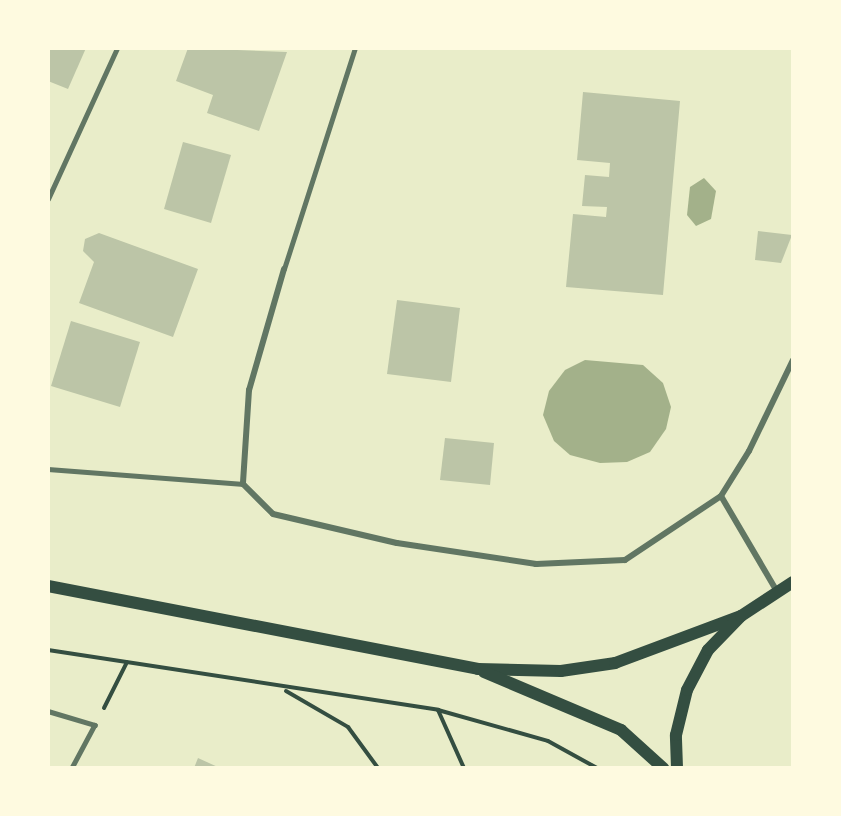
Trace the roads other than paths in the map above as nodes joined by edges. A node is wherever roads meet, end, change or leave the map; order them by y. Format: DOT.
graph roads {
  1 [pos="117,48"];
  2 [pos="355,48"];
  3 [pos="48,199"];
  4 [pos="284,269"];
  5 [pos="793,360"];
  6 [pos="48,469"];
  7 [pos="243,484"];
  8 [pos="721,496"];
  9 [pos="793,582"];
  10 [pos="48,586"];
  11 [pos="793,588"];
  12 [pos="778,593"];
  13 [pos="741,616"];
  14 [pos="478,669"];
  15 [pos="48,711"];
  16 [pos="72,768"];
  17 [pos="663,768"];
  18 [pos="677,768"];
  1 -- 3 [label="lane"];
  2 -- 4 [label="lane"];
  4 -- 7 [label="street"];
  5 -- 8 [label="street"];
  6 -- 7 [label="lane"];
  7 -- 8 [label="street"];
  8 -- 12 [label="street"];
  9 -- 12 [label="main road"];
  10 -- 14 [label="main road"];
  11 -- 12 [label="main road"];
  12 -- 13 [label="main road"];
  13 -- 14 [label="main road"];
  13 -- 18 [label="main road"];
  14 -- 17 [label="main road"];
  15 -- 16 [label="lane"];
}
